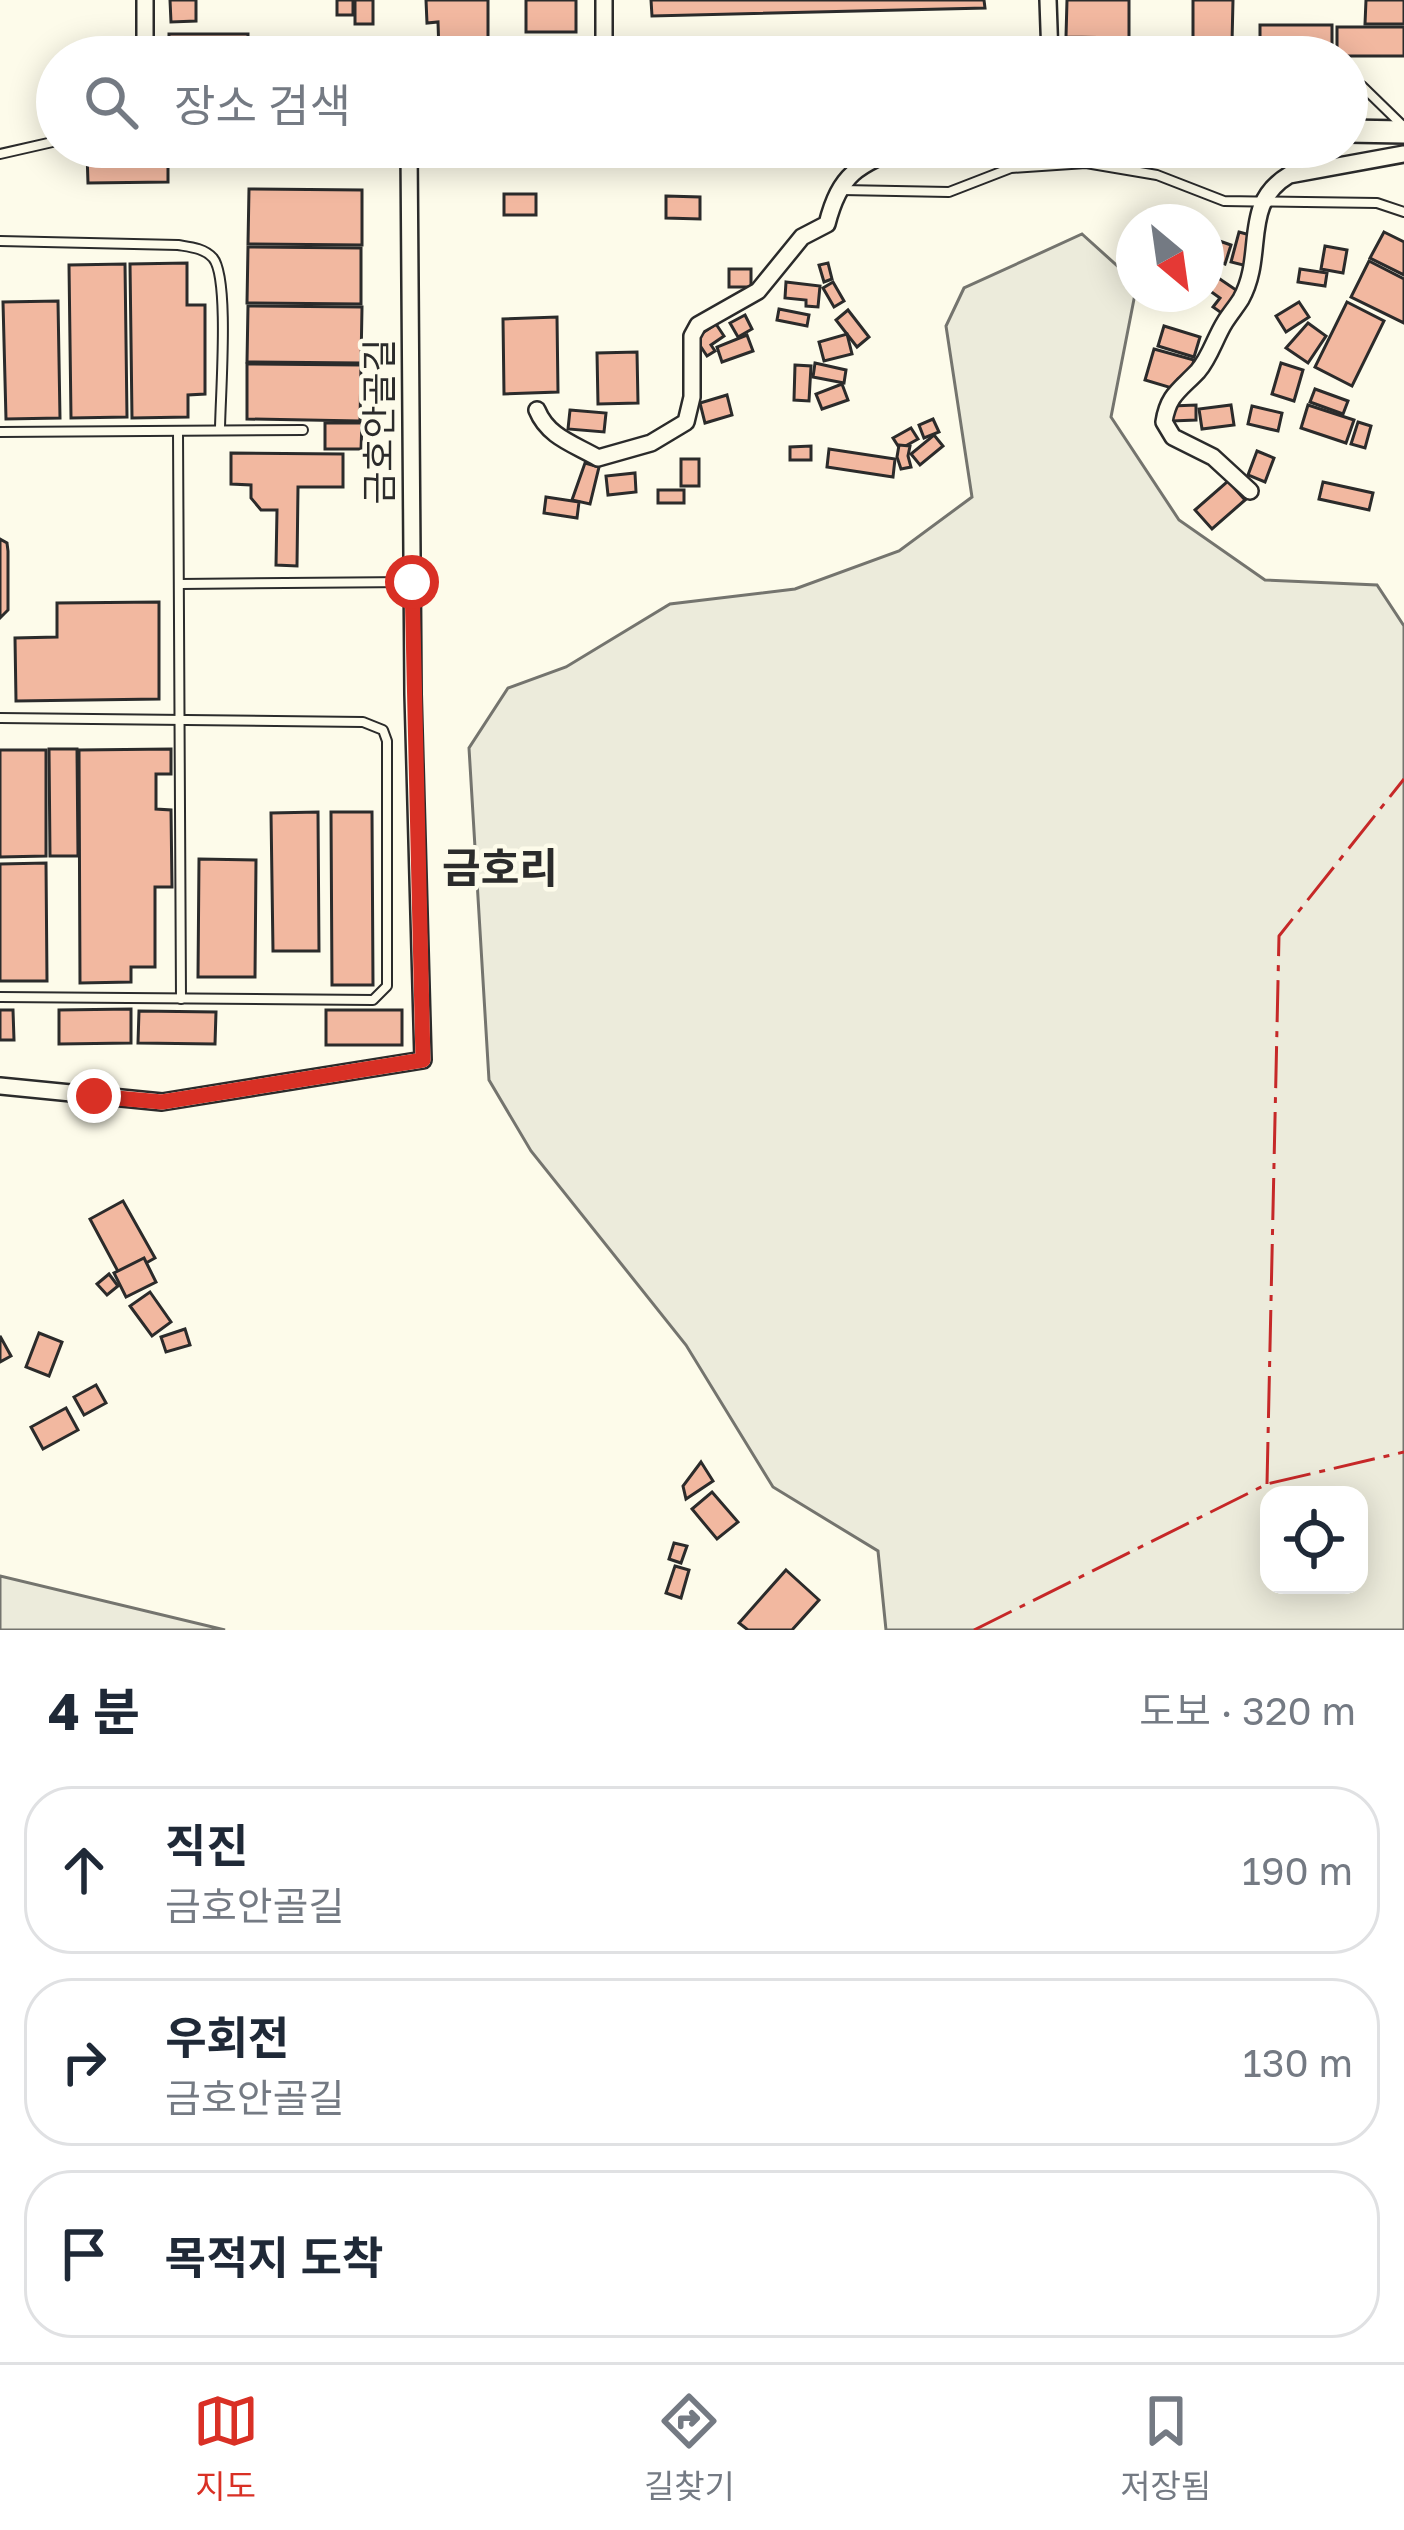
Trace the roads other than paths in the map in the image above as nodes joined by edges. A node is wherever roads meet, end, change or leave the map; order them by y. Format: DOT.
graph roads {
  1 [pos="145,0"];
  2 [pos="604,0"];
  3 [pos="1048,0"];
  4 [pos="145,36"];
  5 [pos="604,36"];
  6 [pos="1049,36"];
  7 [pos="1368,92"];
  8 [pos="1404,129"];
  9 [pos="1368,130"];
  10 [pos="36,146"];
  11 [pos="0,154"];
  12 [pos="1404,154"];
  13 [pos="1368,161"];
  14 [pos="409,168"];
  15 [pos="862,168"];
  16 [pos="1009,168"];
  17 [pos="1116,168"];
  18 [pos="1331,168"];
  19 [pos="838,189"];
  20 [pos="1261,201"];
  21 [pos="1404,212"];
  22 [pos="0,241"];
  23 [pos="537,410"];
  24 [pos="220,430"];
  25 [pos="303,430"];
  26 [pos="178,431"];
  27 [pos="0,432"];
  28 [pos="1250,490"];
  29 [pos="412,582"];
  30 [pos="179,584"];
  31 [pos="0,718"];
  32 [pos="180,720"];
  33 [pos="0,998"];
  34 [pos="181,999"];
  35 [pos="0,1086"];
  1 -- 4 [label="street"];
  2 -- 5 [label="street"];
  3 -- 6 [label="street"];
  7 -- 8 [label="lane"];
  8 -- 9 [label="street"];
  10 -- 11 [label="lane"];
  12 -- 13 [label="street"];
  14 -- 29 [label="street, 금호안골길"];
  15 -- 19 [label="street"];
  16 -- 19 [label="lane"];
  17 -- 20 [label="lane"];
  18 -- 20 [label="street"];
  19 -- 23 [label="street"];
  20 -- 21 [label="lane"];
  20 -- 28 [label="street"];
  22 -- 24 [label="lane"];
  24 -- 25 [label="lane"];
  24 -- 26 [label="lane"];
  26 -- 27 [label="lane"];
  26 -- 30 [label="lane"];
  29 -- 30 [label="lane"];
  29 -- 35 [label="street, 금호안골길"];
  30 -- 32 [label="lane"];
  31 -- 32 [label="lane"];
  32 -- 34 [label="lane"];
  32 -- 34 [label="lane"];
  33 -- 34 [label="lane"];
}
